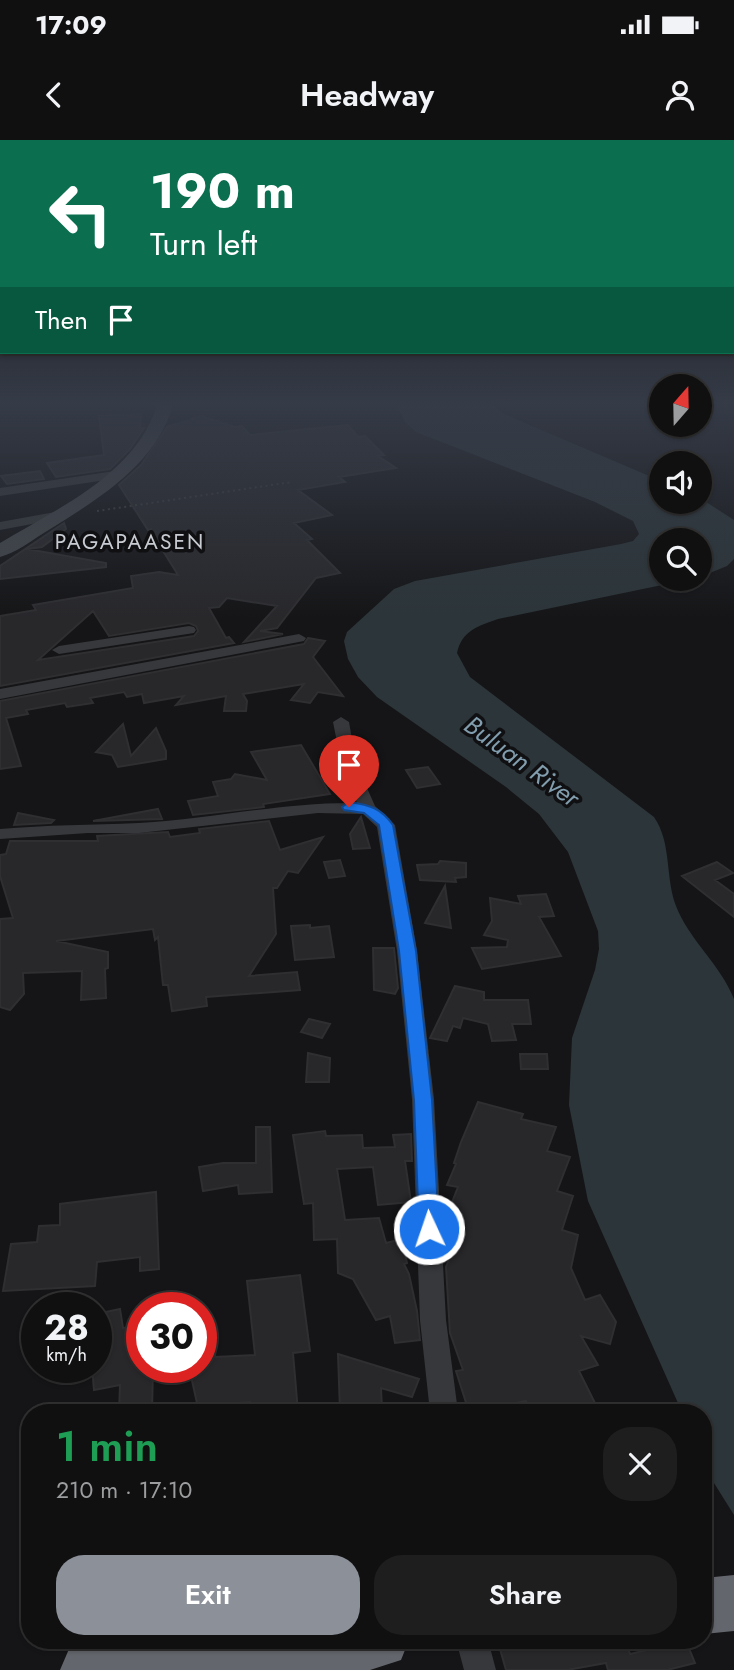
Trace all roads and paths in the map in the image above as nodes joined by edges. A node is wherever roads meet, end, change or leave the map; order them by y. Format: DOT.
graph roads {
  1 [pos="106,476"];
  2 [pos="114,476"];
  3 [pos="292,482"];
  4 [pos="0,492"];
  5 [pos="55,516"];
  6 [pos="0,526"];
  7 [pos="0,551"];
  8 [pos="189,630"];
  9 [pos="143,638"];
  10 [pos="299,638"];
  11 [pos="59,650"];
  12 [pos="159,664"];
  13 [pos="0,694"];
  14 [pos="341,722"];
  15 [pos="368,809"];
  16 [pos="0,834"];
  17 [pos="443,1404"];
  18 [pos="734,1603"];
  19 [pos="712,1604"];
  20 [pos="293,1649"];
  21 [pos="474,1649"];
  22 [pos="90,1670"];
  23 [pos="480,1670"];
  1 -- 4 [label="street"];
  2 -- 5 [label="main road"];
  3 -- 5 [label="path"];
  5 -- 6 [label="street"];
  5 -- 7 [label="main road"];
  8 -- 9 [label="street"];
  9 -- 11 [label="street"];
  9 -- 12 [label="street"];
  10 -- 12 [label="street"];
  12 -- 13 [label="street"];
  14 -- 15 [label="street"];
  15 -- 16 [label="street"];
  15 -- 17 [label="street"];
  18 -- 19 [label="highway"];
  20 -- 22 [label="highway"];
  21 -- 23 [label="street"];
}
